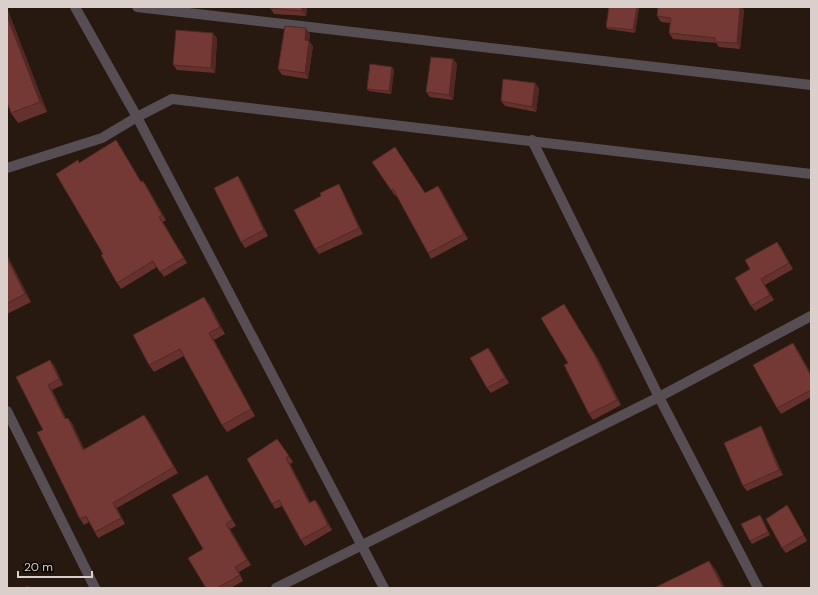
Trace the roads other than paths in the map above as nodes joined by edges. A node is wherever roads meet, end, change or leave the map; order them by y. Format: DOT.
graph roads {
  1 [pos="75,7"];
  2 [pos="137,7"];
  3 [pos="811,85"];
  4 [pos="137,117"];
  5 [pos="532,140"];
  6 [pos="7,168"];
  7 [pos="811,174"];
  8 [pos="811,316"];
  9 [pos="659,397"];
  10 [pos="7,411"];
  11 [pos="362,545"];
  12 [pos="95,588"];
  13 [pos="276,588"];
  14 [pos="384,588"];
  15 [pos="758,588"];
  1 -- 4 [label="street"];
  2 -- 3 [label="street"];
  4 -- 5 [label="street"];
  4 -- 6 [label="street"];
  4 -- 11 [label="street"];
  5 -- 7 [label="street"];
  5 -- 9 [label="street"];
  8 -- 9 [label="street"];
  9 -- 11 [label="street"];
  9 -- 15 [label="street"];
  10 -- 12 [label="street"];
  11 -- 13 [label="street"];
  11 -- 14 [label="street"];
}
